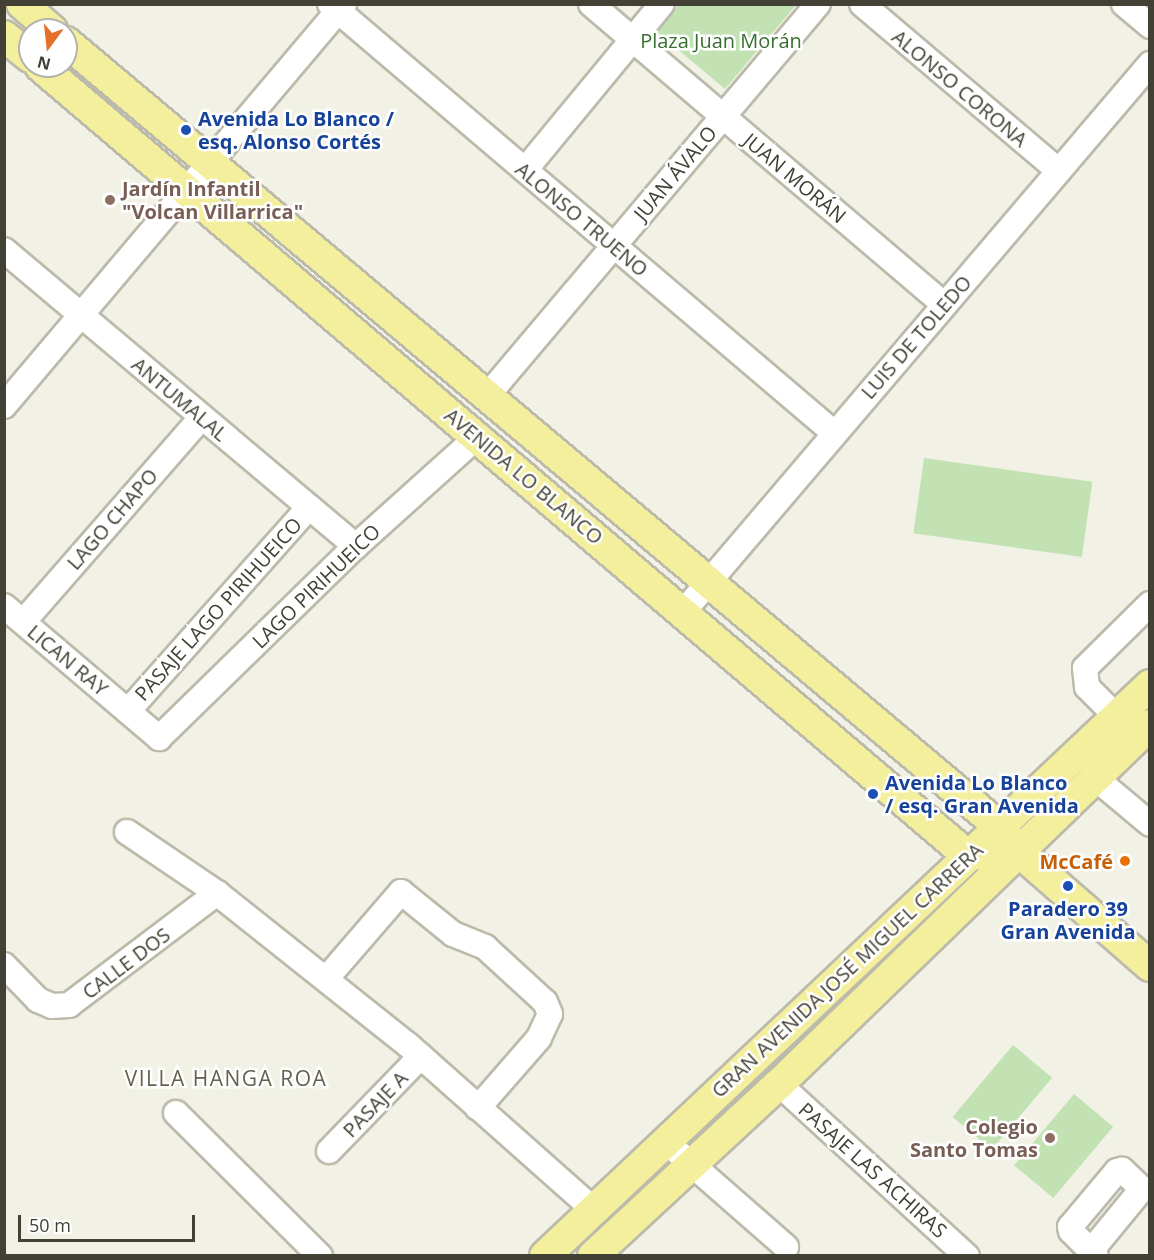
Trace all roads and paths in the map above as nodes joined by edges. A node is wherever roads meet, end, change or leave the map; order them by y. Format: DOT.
graph roads {
  1 [pos="22,4"];
  2 [pos="591,4"];
  3 [pos="662,4"];
  4 [pos="818,4"];
  5 [pos="862,4"];
  6 [pos="1124,4"];
  7 [pos="337,7"];
  8 [pos="38,18"];
  9 [pos="1149,26"];
  10 [pos="4,36"];
  11 [pos="632,40"];
  12 [pos="18,47"];
  13 [pos="78,52"];
  14 [pos="1149,64"];
  15 [pos="54,78"];
  16 [pos="723,117"];
  17 [pos="210,163"];
  18 [pos="525,170"];
  19 [pos="1059,171"];
  20 [pos="187,190"];
  21 [pos="614,246"];
  22 [pos="4,250"];
  23 [pos="944,304"];
  24 [pos="81,315"];
  25 [pos="487,396"];
  26 [pos="4,406"];
  27 [pos="202,417"];
  28 [pos="834,433"];
  29 [pos="477,437"];
  30 [pos="309,507"];
  31 [pos="356,546"];
  32 [pos="707,582"];
  33 [pos="1149,604"];
  34 [pos="4,606"];
  35 [pos="684,611"];
  36 [pos="23,622"];
  37 [pos="1149,684"];
  38 [pos="128,711"];
  39 [pos="1116,717"];
  40 [pos="1149,725"];
  41 [pos="159,738"];
  42 [pos="1094,777"];
  43 [pos="1149,824"];
  44 [pos="128,832"];
  45 [pos="1009,839"];
  46 [pos="967,855"];
  47 [pos="217,893"];
  48 [pos="4,965"];
  49 [pos="1149,966"];
  50 [pos="326,979"];
  51 [pos="421,1056"];
  52 [pos="779,1084"];
  53 [pos="478,1108"];
  54 [pos="176,1113"];
  55 [pos="665,1141"];
  56 [pos="329,1151"];
  57 [pos="691,1164"];
  58 [pos="593,1209"];
  59 [pos="786,1247"];
  60 [pos="320,1256"];
  61 [pos="545,1256"];
  62 [pos="593,1256"];
  63 [pos="967,1256"];
  1 -- 8 [label="main road"];
  2 -- 11 [label="street, JUAN MORÁN"];
  3 -- 11 [label="street"];
  4 -- 16 [label="street, JUAN ÁVALO"];
  5 -- 19 [label="street, ALONSO CORONA"];
  6 -- 9 [label="street"];
  7 -- 17 [label="street"];
  7 -- 18 [label="street, ALONSO TRUENO"];
  10 -- 12 [label="main road"];
  11 -- 16 [label="street, JUAN MORÁN"];
  11 -- 18 [label="street"];
  13 -- 17 [label="main road, AVENIDA LO BLANCO"];
  14 -- 19 [label="street, LUIS DE TOLEDO"];
  15 -- 20 [label="main road, AVENIDA LO BLANCO"];
  16 -- 21 [label="street, JUAN ÁVALO"];
  16 -- 23 [label="street, JUAN MORÁN"];
  17 -- 20 [label="street"];
  17 -- 25 [label="main road, AVENIDA LO BLANCO"];
  18 -- 21 [label="street, ALONSO TRUENO"];
  19 -- 23 [label="street, LUIS DE TOLEDO"];
  20 -- 24 [label="street"];
  20 -- 29 [label="main road, AVENIDA LO BLANCO"];
  21 -- 25 [label="street, JUAN ÁVALO"];
  21 -- 28 [label="street, ALONSO TRUENO"];
  22 -- 24 [label="street, ANTUMALAL"];
  23 -- 28 [label="street, LUIS DE TOLEDO"];
  24 -- 26 [label="street"];
  24 -- 27 [label="street, ANTUMALAL"];
  25 -- 32 [label="main road, AVENIDA LO BLANCO"];
  27 -- 30 [label="street, ANTUMALAL"];
  27 -- 36 [label="street, LAGO CHAPO"];
  28 -- 32 [label="street, LUIS DE TOLEDO"];
  29 -- 31 [label="street, LAGO PIRIHUEICO"];
  29 -- 35 [label="main road, AVENIDA LO BLANCO"];
  30 -- 31 [label="street, ANTUMALAL"];
  30 -- 38 [label="street, PASAJE LAGO PIRIHUEICO"];
  31 -- 41 [label="street, LAGO PIRIHUEICO"];
  32 -- 35 [label="street, LUIS DE TOLEDO"];
  32 -- 45 [label="main road, AVENIDA LO BLANCO"];
  33 -- 39 [label="street"];
  34 -- 36 [label="street, LICAN RAY"];
  35 -- 46 [label="main road, AVENIDA LO BLANCO"];
  36 -- 38 [label="street, LICAN RAY"];
  37 -- 39 [label="main road, GRAN AVENIDA JOSÉ MIGUEL CARRERA"];
  38 -- 41 [label="street, LICAN RAY"];
  39 -- 45 [label="main road, GRAN AVENIDA JOSÉ MIGUEL CARRERA"];
  40 -- 42 [label="main road, GRAN AVENIDA JOSÉ MIGUEL CARRERA"];
  42 -- 43 [label="street"];
  42 -- 45 [label="main road, GRAN AVENIDA JOSÉ MIGUEL CARRERA"];
  44 -- 47 [label="street"];
  45 -- 46 [label="main road, GRAN AVENIDA JOSÉ MIGUEL CARRERA"];
  45 -- 49 [label="main road, AVENIDA LO BLANCO"];
  45 -- 52 [label="main road, GRAN AVENIDA JOSÉ MIGUEL CARRERA"];
  46 -- 55 [label="main road, GRAN AVENIDA JOSÉ MIGUEL CARRERA"];
  47 -- 48 [label="street, CALLE DOS"];
  47 -- 50 [label="street"];
  50 -- 51 [label="street"];
  50 -- 53 [label="street"];
  51 -- 53 [label="street"];
  51 -- 56 [label="street, PASAJE A"];
  52 -- 57 [label="main road, GRAN AVENIDA JOSÉ MIGUEL CARRERA"];
  52 -- 63 [label="street, PASAJE LAS ACHIRAS"];
  53 -- 58 [label="street"];
  54 -- 60 [label="street"];
  55 -- 57 [label="street"];
  55 -- 58 [label="main road, GRAN AVENIDA JOSÉ MIGUEL CARRERA"];
  57 -- 59 [label="street"];
  57 -- 62 [label="main road, GRAN AVENIDA JOSÉ MIGUEL CARRERA"];
  58 -- 61 [label="main road, GRAN AVENIDA JOSÉ MIGUEL CARRERA"];
}
